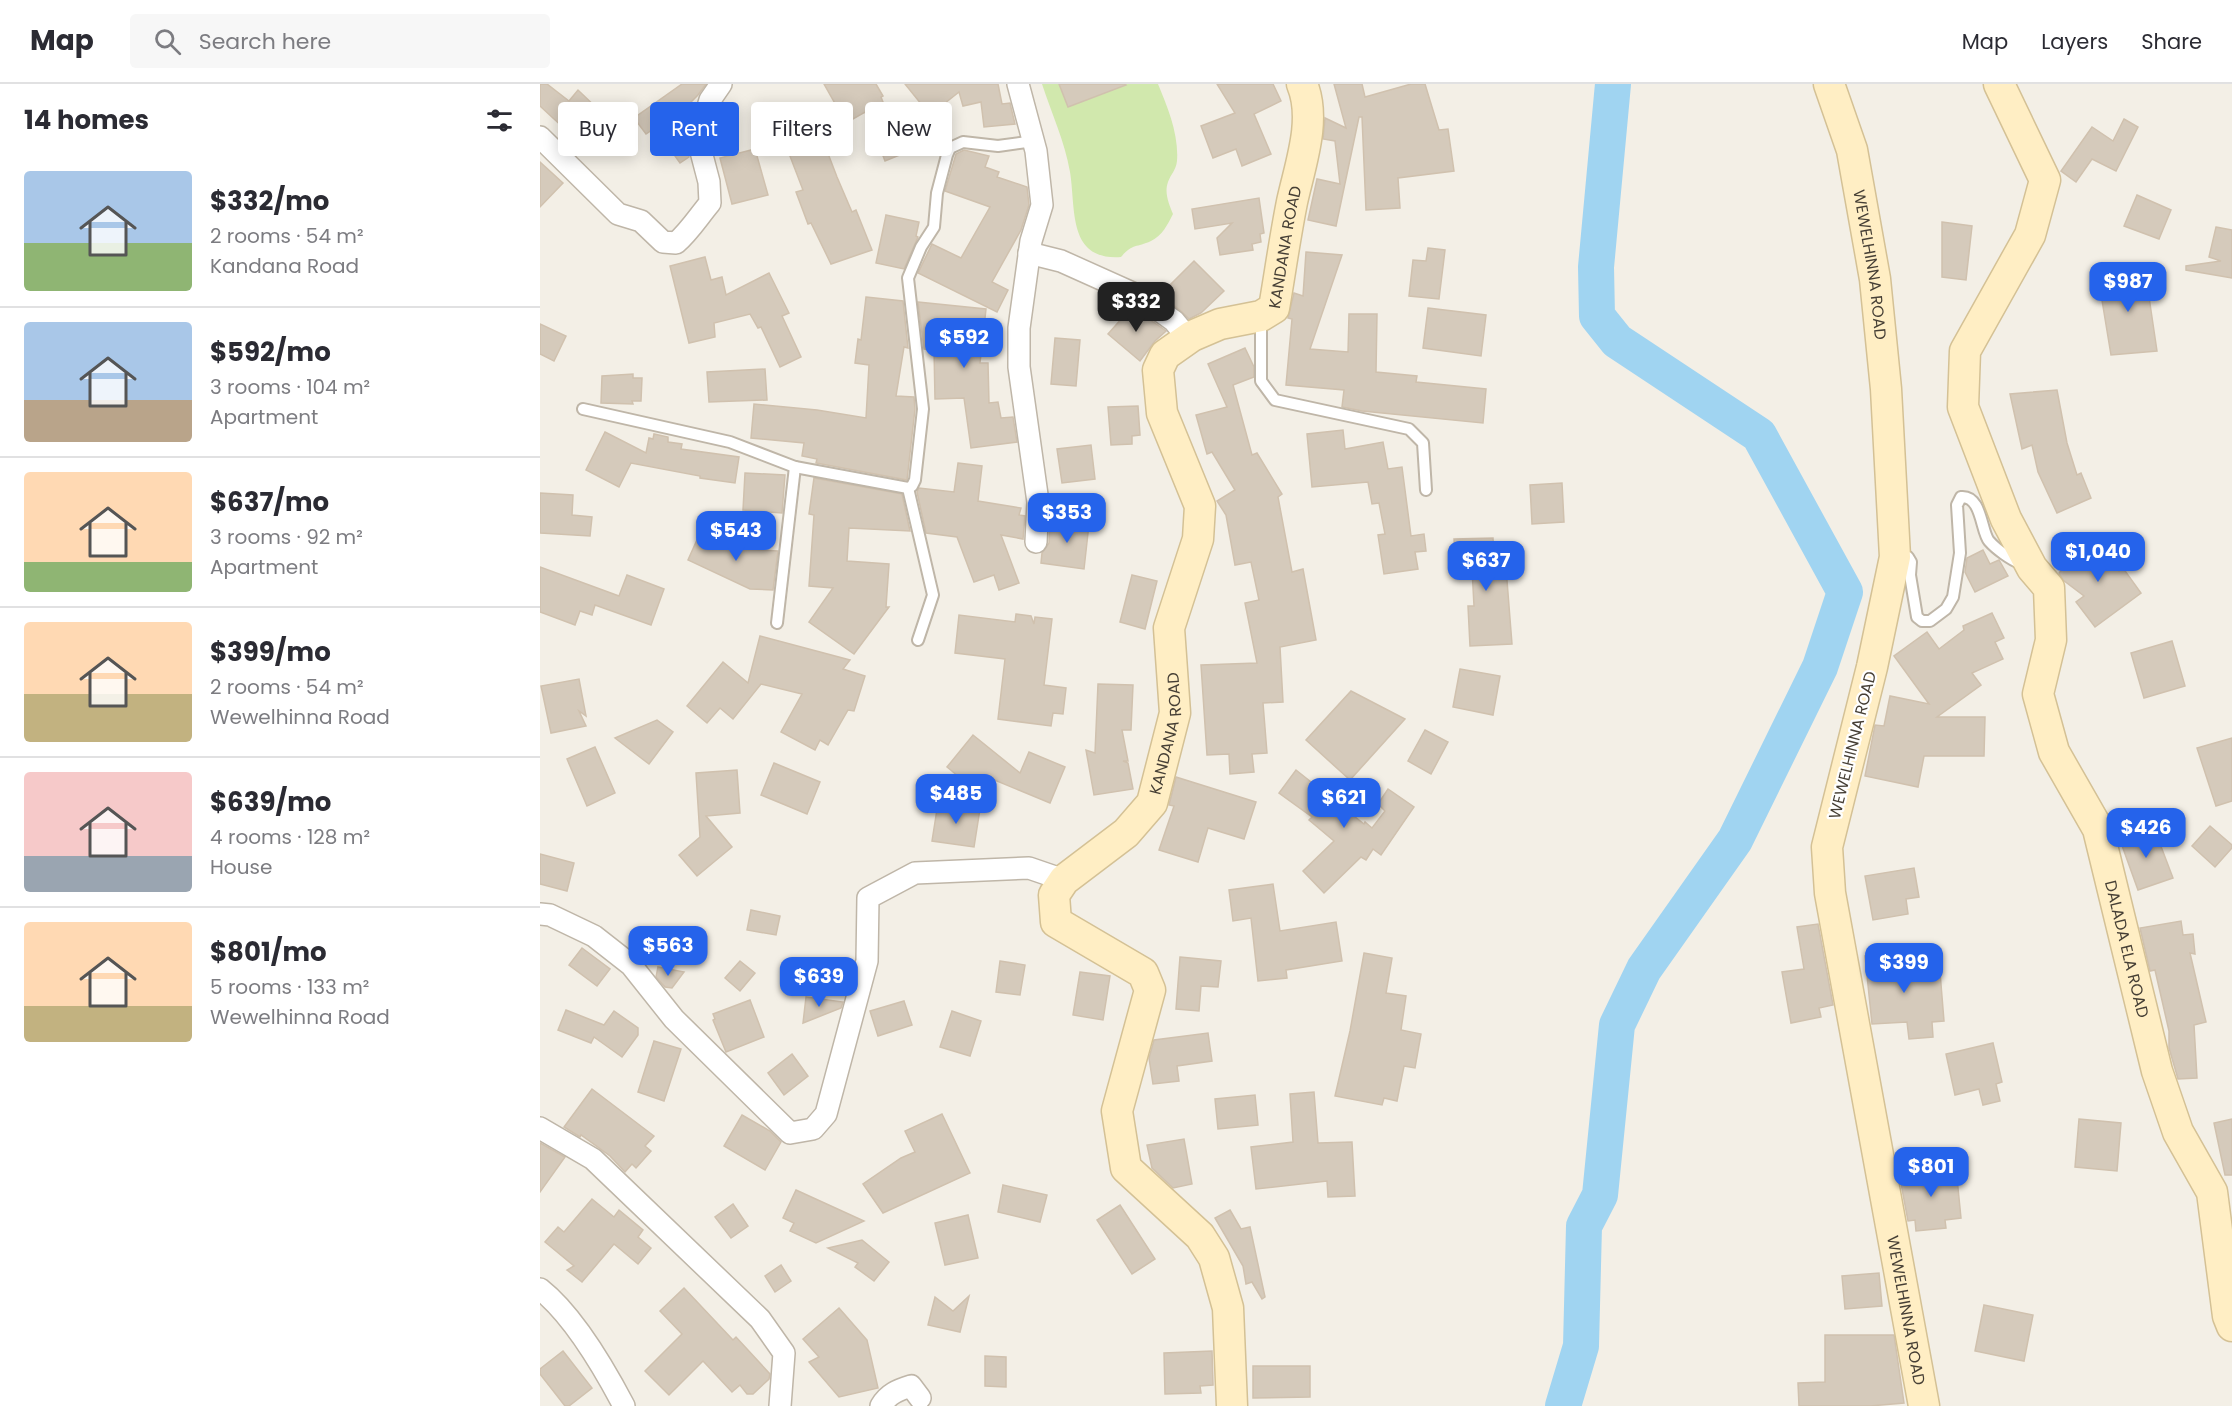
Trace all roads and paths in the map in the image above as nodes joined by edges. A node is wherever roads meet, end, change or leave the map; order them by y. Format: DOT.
graph roads {
  1 [pos="721,84"];
  2 [pos="1018,84"];
  3 [pos="1302,84"];
  4 [pos="1829,84"];
  5 [pos="1999,84"];
  6 [pos="540,137"];
  7 [pos="1034,141"];
  8 [pos="1029,254"];
  9 [pos="1261,316"];
  10 [pos="1188,338"];
  11 [pos="583,409"];
  12 [pos="795,467"];
  13 [pos="908,488"];
  14 [pos="1426,490"];
  15 [pos="1036,542"];
  16 [pos="1895,556"];
  17 [pos="2032,568"];
  18 [pos="777,623"];
  19 [pos="918,640"];
  20 [pos="1064,880"];
  21 [pos="540,914"];
  22 [pos="540,1128"];
  23 [pos="540,1289"];
  24 [pos="2232,1326"];
  25 [pos="920,1398"];
  26 [pos="624,1406"];
  27 [pos="780,1406"];
  28 [pos="881,1406"];
  29 [pos="1232,1406"];
  30 [pos="1924,1406"];
  1 -- 6 [label="street"];
  2 -- 7 [label="street"];
  3 -- 9 [label="street, KANDANA ROAD"];
  4 -- 16 [label="street, WEWELHINNA ROAD"];
  5 -- 17 [label="street, DALADA ELA ROAD"];
  7 -- 8 [label="street"];
  7 -- 13 [label="lane"];
  8 -- 10 [label="street"];
  8 -- 15 [label="street"];
  9 -- 10 [label="street, KANDANA ROAD"];
  9 -- 14 [label="lane"];
  10 -- 20 [label="street, KANDANA ROAD"];
  11 -- 12 [label="lane"];
  12 -- 13 [label="lane"];
  12 -- 18 [label="lane"];
  13 -- 19 [label="lane"];
  16 -- 17 [label="lane"];
  16 -- 30 [label="street, WEWELHINNA ROAD"];
  17 -- 24 [label="street, DALADA ELA ROAD"];
  20 -- 21 [label="street"];
  20 -- 29 [label="street"];
  22 -- 27 [label="street"];
  23 -- 26 [label="street"];
  25 -- 28 [label="street"];
}
